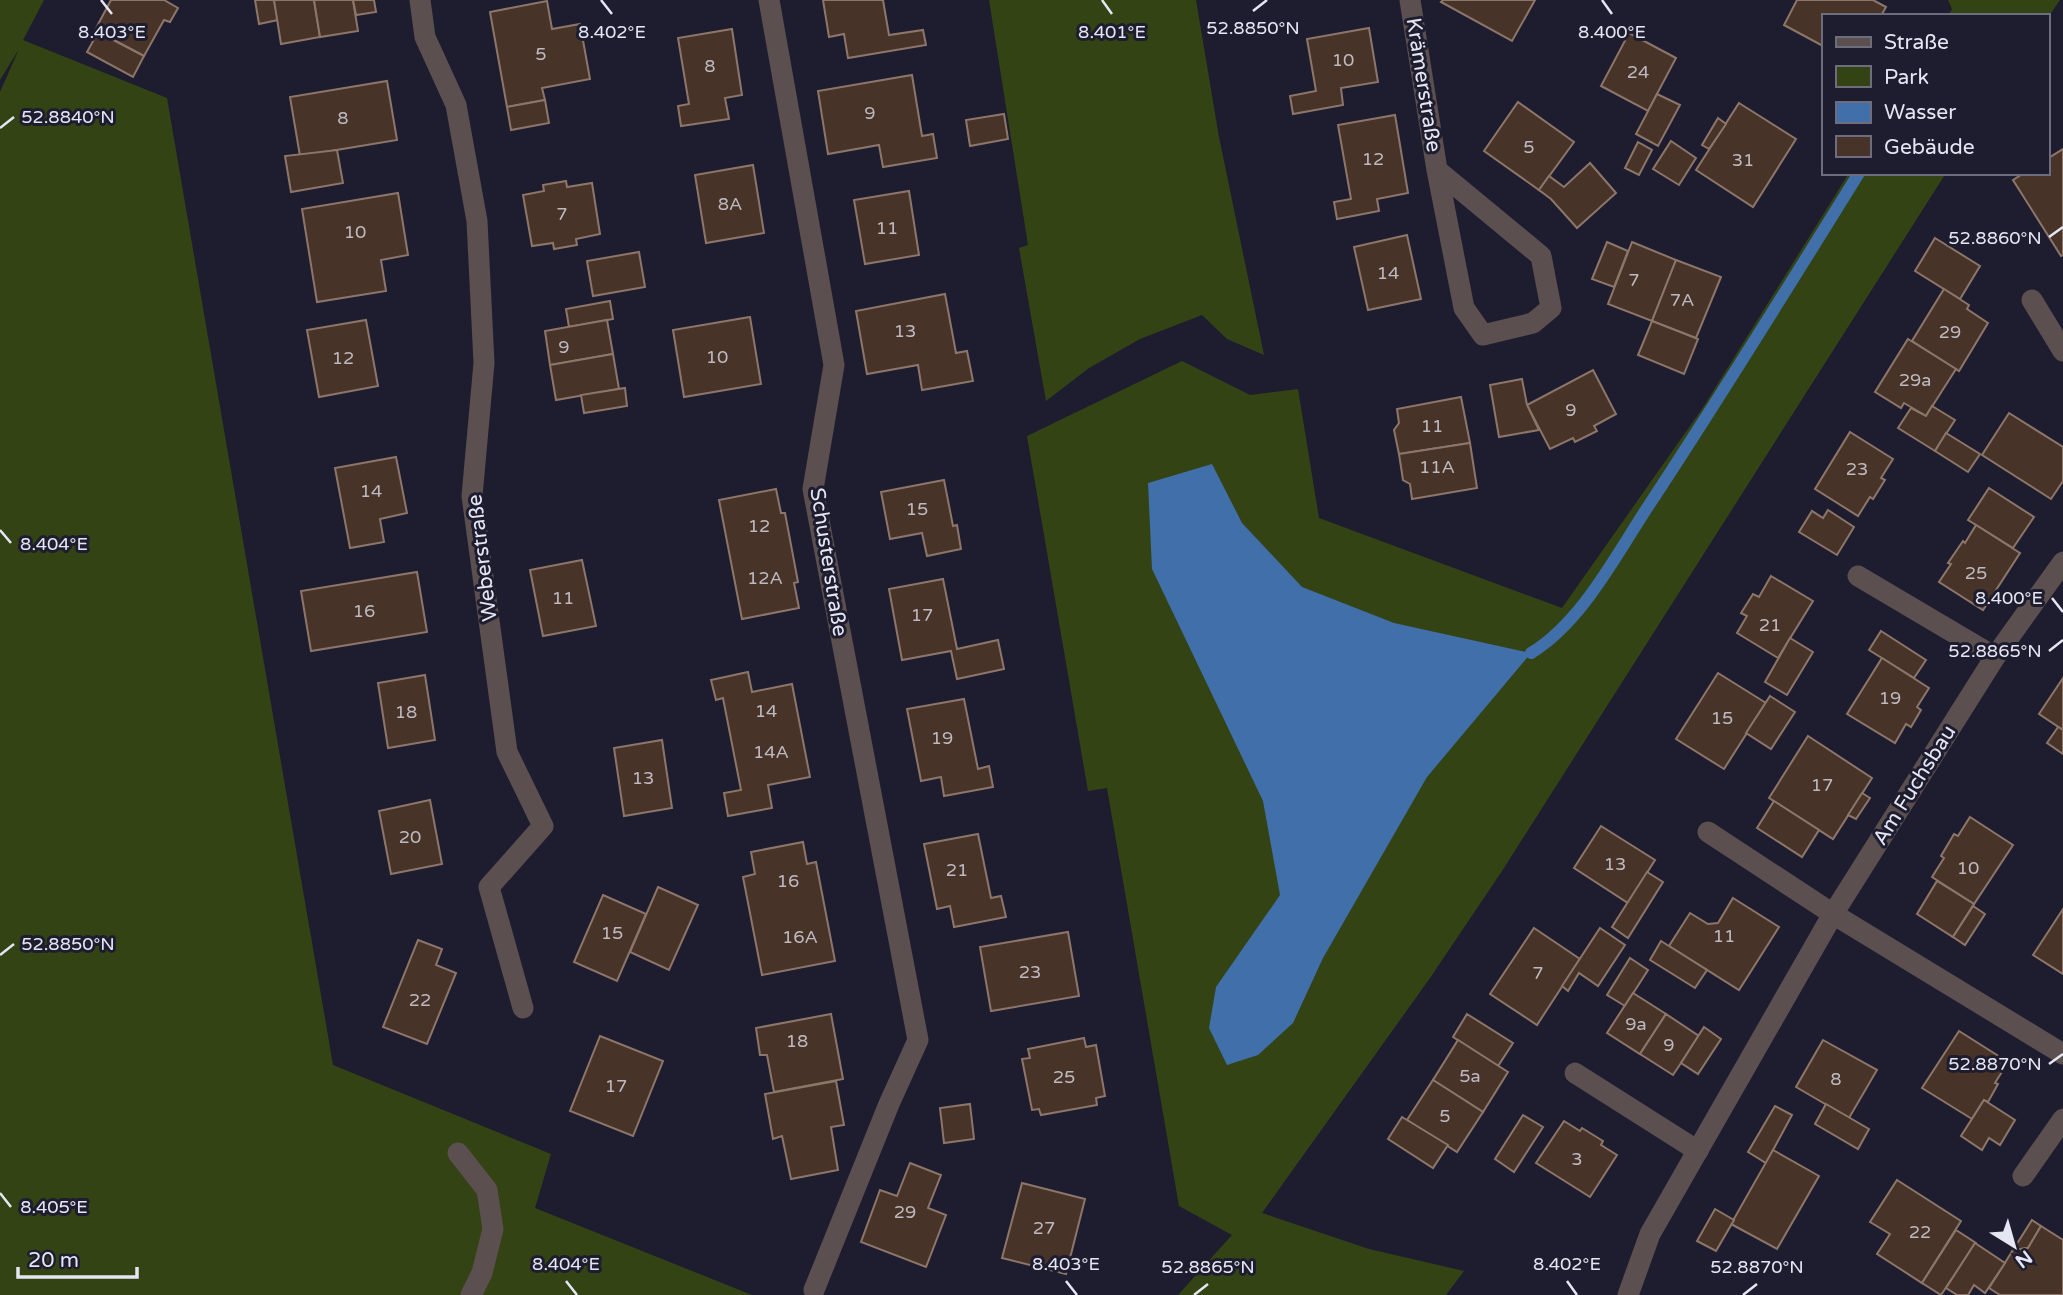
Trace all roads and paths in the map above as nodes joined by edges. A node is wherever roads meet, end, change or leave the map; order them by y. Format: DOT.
graph roads {
  1 [pos="420,0"];
  2 [pos="769,0"];
  3 [pos="1410,0"];
  4 [pos="1437,170"];
  5 [pos="2032,300"];
  6 [pos="2063,351"];
  7 [pos="2063,562"];
  8 [pos="1858,576"];
  9 [pos="1995,657"];
  10 [pos="1708,832"];
  11 [pos="1833,914"];
  12 [pos="523,1008"];
  13 [pos="2063,1054"];
  14 [pos="1575,1073"];
  15 [pos="2063,1119"];
  16 [pos="1698,1151"];
  17 [pos="458,1153"];
  18 [pos="2023,1177"];
  19 [pos="814,1290"];
  20 [pos="471,1295"];
  21 [pos="1628,1295"];
  1 -- 12 [label="street, Weberstraße"];
  2 -- 19 [label="street, Schusterstraße"];
  3 -- 4 [label="street, Krämerstraße"];
  4 -- 4 [label="street, Krämerstraße"];
  5 -- 6 [label="street"];
  7 -- 9 [label="street, Am Fuchsbau"];
  8 -- 9 [label="street"];
  9 -- 11 [label="street, Am Fuchsbau"];
  10 -- 11 [label="street"];
  11 -- 13 [label="street"];
  11 -- 16 [label="street, Am Fuchsbau"];
  14 -- 16 [label="street"];
  15 -- 18 [label="street"];
  16 -- 21 [label="street, Am Fuchsbau"];
  17 -- 20 [label="street"];
}
